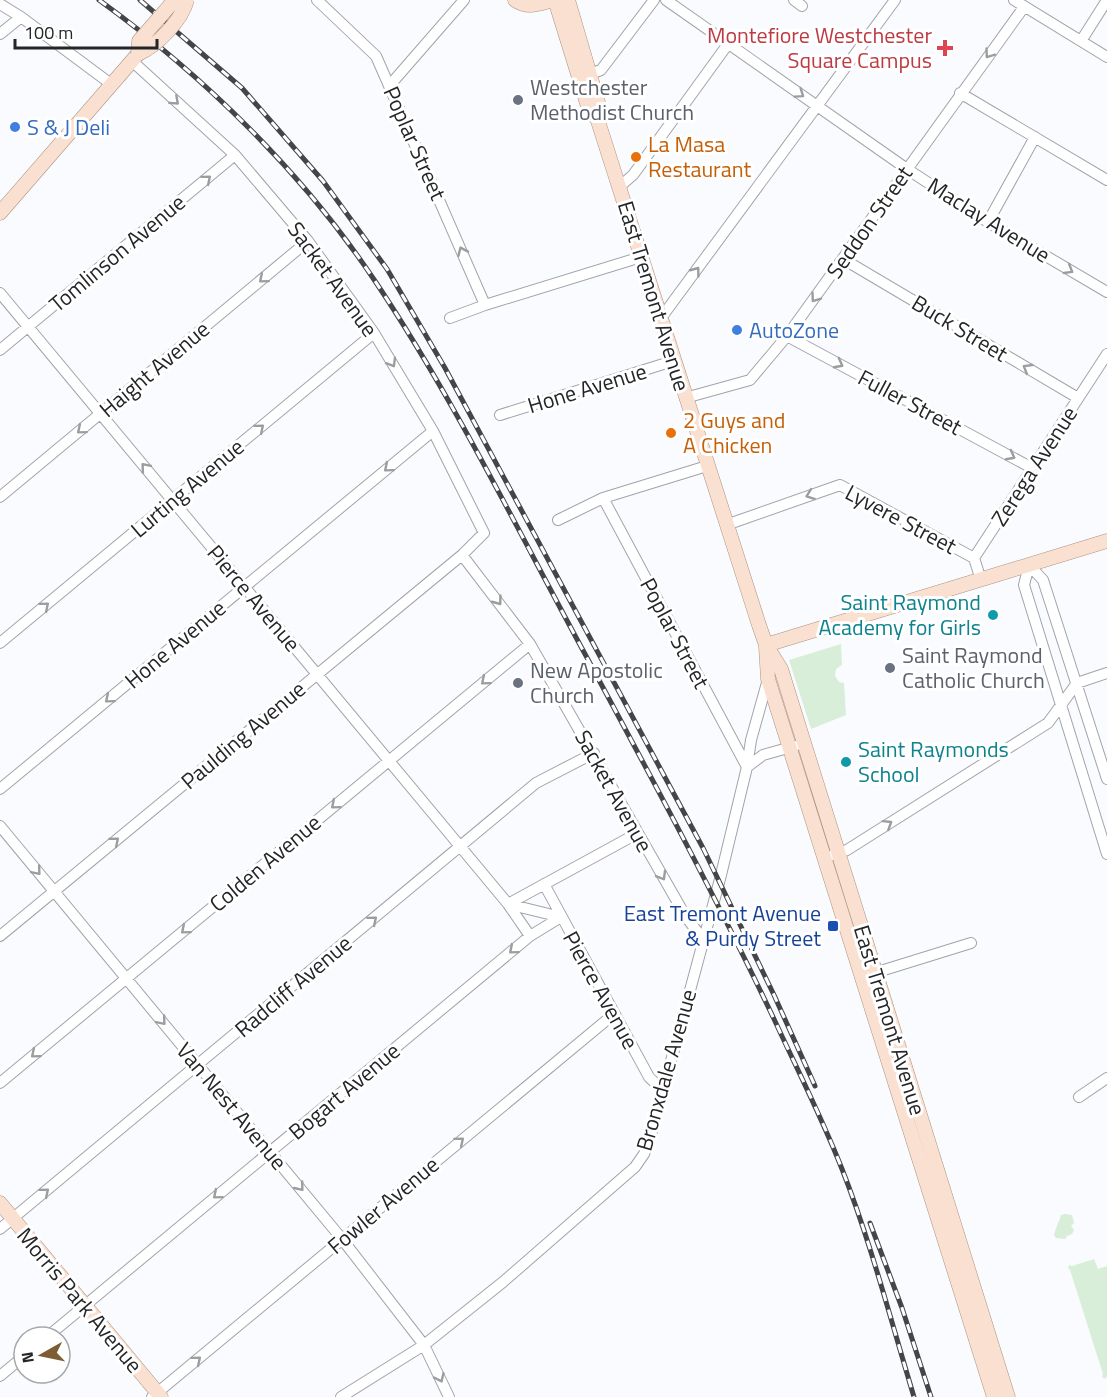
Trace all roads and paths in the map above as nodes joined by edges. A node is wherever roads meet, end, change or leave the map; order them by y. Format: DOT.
graph roads {
  1 [pos="180,0"];
  2 [pos="187,0"];
  3 [pos="317,0"];
  4 [pos="464,0"];
  5 [pos="515,0"];
  6 [pos="554,0"];
  7 [pos="568,0"];
  8 [pos="654,0"];
  9 [pos="666,0"];
  10 [pos="895,0"];
  11 [pos="1107,0"];
  12 [pos="1019,3"];
  13 [pos="0,4"];
  14 [pos="21,17"];
  15 [pos="0,34"];
  16 [pos="1081,41"];
  17 [pos="728,44"];
  18 [pos="1107,57"];
  19 [pos="135,58"];
  20 [pos="584,76"];
  21 [pos="111,84"];
  22 [pos="390,85"];
  23 [pos="960,93"];
  24 [pos="818,106"];
  25 [pos="1035,137"];
  26 [pos="235,156"];
  27 [pos="907,169"];
  28 [pos="1107,180"];
  29 [pos="619,187"];
  30 [pos="0,213"];
  31 [pos="988,222"];
  32 [pos="308,242"];
  33 [pos="641,257"];
  34 [pos="843,259"];
  35 [pos="0,292"];
  36 [pos="1107,292"];
  37 [pos="485,304"];
  38 [pos="450,318"];
  39 [pos="661,318"];
  40 [pos="28,327"];
  41 [pos="374,333"];
  42 [pos="787,336"];
  43 [pos="0,350"];
  44 [pos="1107,354"];
  45 [pos="674,361"];
  46 [pos="685,398"];
  47 [pos="1077,398"];
  48 [pos="100,414"];
  49 [pos="500,415"];
  50 [pos="433,431"];
  51 [pos="707,466"];
  52 [pos="1032,468"];
  53 [pos="0,497"];
  54 [pos="603,498"];
  55 [pos="173,500"];
  56 [pos="558,520"];
  57 [pos="726,525"];
  58 [pos="484,533"];
  59 [pos="1107,542"];
  60 [pos="462,555"];
  61 [pos="974,558"];
  62 [pos="1029,565"];
  63 [pos="981,580"];
  64 [pos="244,587"];
  65 [pos="0,643"];
  66 [pos="530,644"];
  67 [pos="766,645"];
  68 [pos="1107,673"];
  69 [pos="316,674"];
  70 [pos="768,680"];
  71 [pos="1077,683"];
  72 [pos="1061,705"];
  73 [pos="804,743"];
  74 [pos="790,747"];
  75 [pos="594,753"];
  76 [pos="388,761"];
  77 [pos="747,767"];
  78 [pos="1107,779"];
  79 [pos="0,789"];
  80 [pos="0,826"];
  81 [pos="638,833"];
  82 [pos="460,848"];
  83 [pos="1107,854"];
  84 [pos="831,855"];
  85 [pos="544,884"];
  86 [pos="54,892"];
  87 [pos="508,904"];
  88 [pos="561,917"];
  89 [pos="0,936"];
  90 [pos="530,936"];
  91 [pos="703,939"];
  92 [pos="971,943"];
  93 [pos="869,975"];
  94 [pos="126,979"];
  95 [pos="614,1014"];
  96 [pos="198,1065"];
  97 [pos="1107,1078"];
  98 [pos="0,1083"];
  99 [pos="663,1091"];
  100 [pos="1078,1097"];
  101 [pos="270,1151"];
  102 [pos="0,1203"];
  103 [pos="13,1219"];
  104 [pos="0,1229"];
  105 [pos="342,1239"];
  106 [pos="84,1305"];
  107 [pos="60,1325"];
  108 [pos="424,1345"];
  109 [pos="12,1366"];
  110 [pos="0,1376"];
  111 [pos="996,1389"];
  112 [pos="156,1396"];
  113 [pos="341,1397"];
  114 [pos="449,1397"];
  115 [pos="1008,1397"];
  1 -- 19 [label="main road, bridge"];
  2 -- 19 [label="main road, bridge"];
  3 -- 22 [label="street, Poplar Street"];
  4 -- 22 [label="street"];
  5 -- 6 [label="main road"];
  6 -- 20 [label="main road, East Tremont Avenue"];
  7 -- 20 [label="main road, East Tremont Avenue"];
  8 -- 20 [label="street"];
  9 -- 17 [label="street, Maclay Avenue"];
  10 -- 24 [label="street"];
  11 -- 16 [label="street"];
  12 -- 16 [label="street"];
  12 -- 23 [label="street, Seddon Street, one-way"];
  13 -- 14 [label="street"];
  14 -- 15 [label="street"];
  14 -- 21 [label="street"];
  16 -- 18 [label="street"];
  17 -- 24 [label="street, Maclay Avenue, one-way"];
  17 -- 29 [label="street"];
  19 -- 21 [label="main road"];
  19 -- 26 [label="street, Sacket Avenue, one-way"];
  20 -- 29 [label="main road, East Tremont Avenue"];
  21 -- 30 [label="main road"];
  37 -- 22 [label="street, Poplar Street, one-way"];
  23 -- 25 [label="street"];
  23 -- 27 [label="street, Seddon Street"];
  24 -- 27 [label="street, Maclay Avenue"];
  39 -- 24 [label="street, one-way"];
  25 -- 28 [label="street"];
  25 -- 31 [label="street"];
  26 -- 32 [label="street, Sacket Avenue"];
  40 -- 26 [label="street, Tomlinson Avenue, one-way"];
  27 -- 31 [label="street, Maclay Avenue"];
  27 -- 34 [label="street, Seddon Street"];
  29 -- 33 [label="main road, East Tremont Avenue"];
  31 -- 36 [label="street, Maclay Avenue, one-way"];
  32 -- 41 [label="street, Sacket Avenue"];
  32 -- 48 [label="street, Haight Avenue, one-way"];
  33 -- 37 [label="street"];
  33 -- 39 [label="main road, East Tremont Avenue"];
  34 -- 42 [label="street, Seddon Street, one-way"];
  47 -- 34 [label="street, Buck Street, one-way"];
  35 -- 40 [label="street, Pierce Avenue"];
  37 -- 38 [label="street"];
  39 -- 45 [label="main road, East Tremont Avenue"];
  40 -- 43 [label="street, Tomlinson Avenue"];
  40 -- 48 [label="street, Pierce Avenue"];
  41 -- 50 [label="street, Sacket Avenue, one-way"];
  55 -- 41 [label="street, Lurting Avenue, one-way"];
  42 -- 46 [label="street, Seddon Street"];
  42 -- 52 [label="street, Fuller Street, one-way"];
  44 -- 47 [label="street, Zerega Avenue"];
  45 -- 46 [label="main road, East Tremont Avenue"];
  45 -- 49 [label="street, Hone Avenue"];
  46 -- 51 [label="main road, East Tremont Avenue"];
  47 -- 52 [label="street, Zerega Avenue"];
  48 -- 53 [label="street, Haight Avenue, one-way"];
  55 -- 48 [label="street, Pierce Avenue, one-way"];
  50 -- 58 [label="street, Sacket Avenue"];
  50 -- 64 [label="street, Hone Avenue, one-way"];
  51 -- 54 [label="street"];
  51 -- 57 [label="main road, East Tremont Avenue"];
  52 -- 61 [label="street, Zerega Avenue"];
  54 -- 56 [label="street"];
  54 -- 77 [label="street, Poplar Street"];
  55 -- 64 [label="street, Pierce Avenue"];
  65 -- 55 [label="street, Lurting Avenue, one-way"];
  61 -- 57 [label="street, Lyvere Street, one-way"];
  57 -- 67 [label="main road, East Tremont Avenue"];
  58 -- 60 [label="street, Paulding Avenue"];
  59 -- 62 [label="main road"];
  60 -- 66 [label="street, Sacket Avenue, one-way"];
  60 -- 69 [label="street, Paulding Avenue"];
  61 -- 63 [label="street"];
  62 -- 63 [label="main road"];
  62 -- 71 [label="street"];
  62 -- 72 [label="street"];
  63 -- 67 [label="main road"];
  64 -- 69 [label="street, Pierce Avenue"];
  64 -- 79 [label="street, Hone Avenue, one-way"];
  66 -- 75 [label="street, Sacket Avenue"];
  66 -- 76 [label="street, Colden Avenue, one-way"];
  67 -- 70 [label="main road, East Tremont Avenue"];
  67 -- 73 [label="main road, East Tremont Avenue"];
  68 -- 71 [label="street"];
  69 -- 76 [label="street, Pierce Avenue"];
  86 -- 69 [label="street, Paulding Avenue, one-way"];
  70 -- 74 [label="main road, East Tremont Avenue"];
  70 -- 77 [label="street, Bronxdale Avenue"];
  71 -- 72 [label="street"];
  71 -- 78 [label="street"];
  72 -- 83 [label="street"];
  84 -- 72 [label="street, one-way"];
  73 -- 74 [label="street"];
  73 -- 84 [label="main road, East Tremont Avenue"];
  74 -- 77 [label="street"];
  74 -- 84 [label="main road, East Tremont Avenue"];
  75 -- 81 [label="street, Sacket Avenue"];
  75 -- 82 [label="street, Radcliff Avenue"];
  76 -- 82 [label="street, Pierce Avenue"];
  76 -- 94 [label="street, Colden Avenue, one-way"];
  77 -- 91 [label="street, Bronxdale Avenue"];
  80 -- 86 [label="street, Van Nest Avenue, one-way"];
  81 -- 85 [label="street"];
  81 -- 91 [label="street, Sacket Avenue, one-way"];
  82 -- 87 [label="street, Pierce Avenue"];
  96 -- 82 [label="street, Radcliff Avenue, one-way"];
  84 -- 93 [label="main road, East Tremont Avenue"];
  85 -- 87 [label="street"];
  85 -- 88 [label="street, Pierce Avenue"];
  86 -- 89 [label="street, Paulding Avenue"];
  86 -- 94 [label="street, Van Nest Avenue"];
  87 -- 88 [label="street, Pierce Avenue"];
  87 -- 90 [label="street, Pierce Avenue"];
  88 -- 90 [label="street, Bogart Avenue"];
  88 -- 95 [label="street, Pierce Avenue"];
  90 -- 101 [label="street, Bogart Avenue, one-way"];
  91 -- 99 [label="street, Bronxdale Avenue"];
  92 -- 93 [label="street"];
  93 -- 111 [label="main road, East Tremont Avenue"];
  94 -- 96 [label="street, Van Nest Avenue, one-way"];
  94 -- 98 [label="street, Colden Avenue, one-way"];
  95 -- 99 [label="street, Pierce Avenue"];
  105 -- 95 [label="street, Fowler Avenue, one-way"];
  96 -- 101 [label="street, Van Nest Avenue"];
  103 -- 96 [label="street, Radcliff Avenue, one-way"];
  97 -- 100 [label="street"];
  99 -- 108 [label="street, Bronxdale Avenue"];
  101 -- 105 [label="street, Van Nest Avenue, one-way"];
  101 -- 106 [label="street, Bogart Avenue, one-way"];
  102 -- 103 [label="main road, Morris Park Avenue"];
  103 -- 104 [label="street, Radcliff Avenue"];
  103 -- 106 [label="main road, Morris Park Avenue"];
  105 -- 108 [label="street, Van Nest Avenue"];
  112 -- 105 [label="street, Fowler Avenue, one-way"];
  106 -- 107 [label="street, Bogart Avenue"];
  106 -- 112 [label="main road, Morris Park Avenue"];
  108 -- 113 [label="street, Bronxdale Avenue"];
  108 -- 114 [label="street, Van Nest Avenue, one-way"];
  109 -- 110 [label="street"];
  111 -- 115 [label="main road, East Tremont Avenue"];
}
